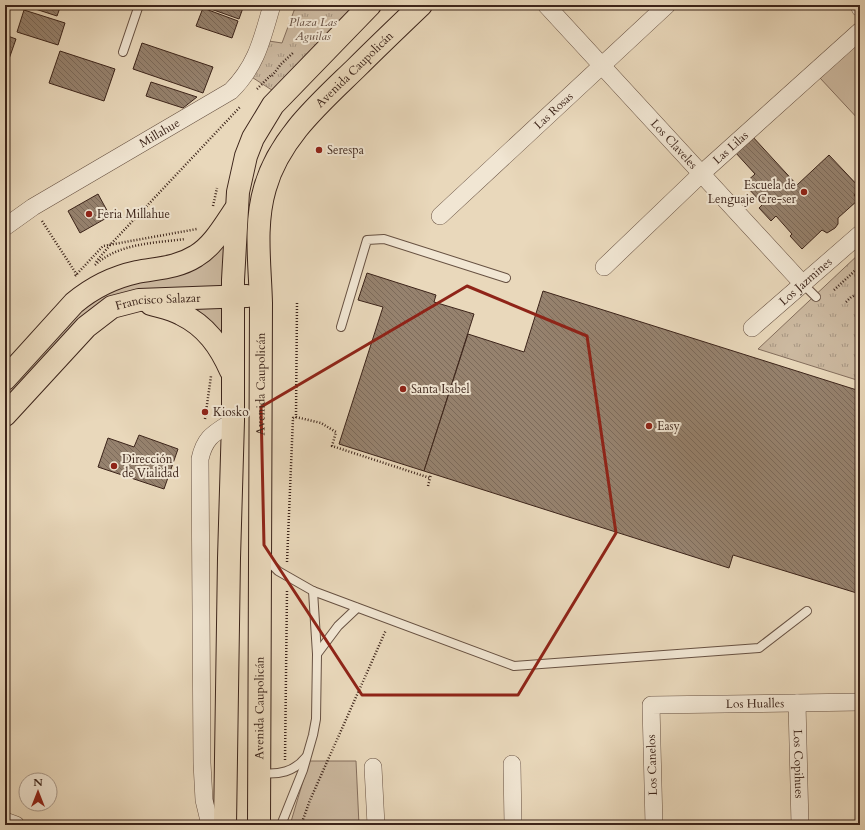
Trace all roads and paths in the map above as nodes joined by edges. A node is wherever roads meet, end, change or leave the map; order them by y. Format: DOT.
graph roads {
  1 [pos="139,5"];
  2 [pos="272,5"];
  3 [pos="370,5"];
  4 [pos="421,5"];
  5 [pos="546,5"];
  6 [pos="667,5"];
  7 [pos="860,30"];
  8 [pos="123,52"];
  9 [pos="281,64"];
  10 [pos="601,65"];
  11 [pos="255,92"];
  12 [pos="244,103"];
  13 [pos="701,174"];
  14 [pos="236,210"];
  15 [pos="20,211"];
  16 [pos="440,216"];
  17 [pos="5,227"];
  18 [pos="860,234"];
  19 [pos="860,266"];
  20 [pos="604,267"];
  21 [pos="91,268"];
  22 [pos="506,278"];
  23 [pos="80,279"];
  24 [pos="802,283"];
  25 [pos="834,290"];
  26 [pos="860,293"];
  27 [pos="233,296"];
  28 [pos="260,296"];
  29 [pos="816,297"];
  30 [pos="139,300"];
  31 [pos="846,302"];
  32 [pos="297,303"];
  33 [pos="340,327"];
  34 [pos="752,328"];
  35 [pos="234,376"];
  36 [pos="5,379"];
  37 [pos="5,415"];
  38 [pos="296,417"];
  39 [pos="233,421"];
  40 [pos="432,474"];
  41 [pos="430,478"];
  42 [pos="428,486"];
  43 [pos="260,530"];
  44 [pos="287,577"];
  45 [pos="313,591"];
  46 [pos="357,608"];
  47 [pos="807,610"];
  48 [pos="391,621"];
  49 [pos="317,654"];
  50 [pos="860,702"];
  51 [pos="797,703"];
  52 [pos="651,705"];
  53 [pos="227,730"];
  54 [pos="309,751"];
  55 [pos="512,764"];
  56 [pos="373,767"];
  57 [pos="284,772"];
  58 [pos="260,773"];
  59 [pos="5,821"];
  60 [pos="16,825"];
  61 [pos="210,825"];
  62 [pos="225,825"];
  63 [pos="260,825"];
  64 [pos="281,825"];
  65 [pos="301,825"];
  66 [pos="376,825"];
  67 [pos="513,825"];
  68 [pos="654,825"];
  69 [pos="800,825"];
  1 -- 8 [label="lane"];
  2 -- 15 [label="street, Millahue"];
  3 -- 14 [label="main road"];
  4 -- 28 [label="main road, Avenida Caupolicán"];
  5 -- 10 [label="street, Los Claveles"];
  6 -- 10 [label="street, Las Rosas"];
  7 -- 13 [label="street, Las Lilas"];
  9 -- 11 [label="path"];
  10 -- 13 [label="street, Los Claveles"];
  10 -- 16 [label="street, Las Rosas"];
  12 -- 21 [label="path"];
  13 -- 20 [label="street, Las Lilas"];
  13 -- 24 [label="street, Los Claveles"];
  14 -- 27 [label="main road"];
  14 -- 36 [label="main road"];
  15 -- 17 [label="street, Millahue"];
  15 -- 23 [label="path"];
  18 -- 24 [label="street, Los Jazmines"];
  19 -- 25 [label="path"];
  22 -- 33 [label="lane"];
  24 -- 29 [label="lane"];
  24 -- 34 [label="street, Los Jazmines"];
  26 -- 31 [label="path"];
  27 -- 28 [label="main road, Francisco Salazar"];
  27 -- 30 [label="main road, Francisco Salazar"];
  27 -- 35 [label="main road"];
  28 -- 43 [label="main road, Avenida Caupolicán"];
  30 -- 35 [label="main road"];
  30 -- 37 [label="main road, Francisco Salazar"];
  32 -- 38 [label="path"];
  35 -- 39 [label="main road"];
  38 -- 41 [label="path"];
  38 -- 44 [label="path"];
  39 -- 53 [label="main road"];
  39 -- 61 [label="street"];
  40 -- 41 [label="path"];
  41 -- 42 [label="path"];
  43 -- 44 [label="lane"];
  43 -- 58 [label="main road, Avenida Caupolicán"];
  44 -- 45 [label="lane"];
  44 -- 57 [label="path"];
  45 -- 46 [label="lane"];
  45 -- 49 [label="lane"];
  46 -- 48 [label="lane"];
  46 -- 49 [label="lane"];
  47 -- 48 [label="lane"];
  48 -- 65 [label="path"];
  49 -- 54 [label="lane"];
  50 -- 51 [label="street, Los Hualles"];
  51 -- 52 [label="street, Los Hualles"];
  51 -- 69 [label="street, Los Copihues"];
  52 -- 68 [label="street, Los Canelos"];
  53 -- 58 [label="main road"];
  53 -- 62 [label="main road"];
  54 -- 57 [label="lane"];
  54 -- 64 [label="lane"];
  55 -- 67 [label="street"];
  56 -- 66 [label="street"];
  57 -- 58 [label="lane"];
  58 -- 63 [label="main road, Avenida Caupolicán"];
  59 -- 60 [label="street"];
}
